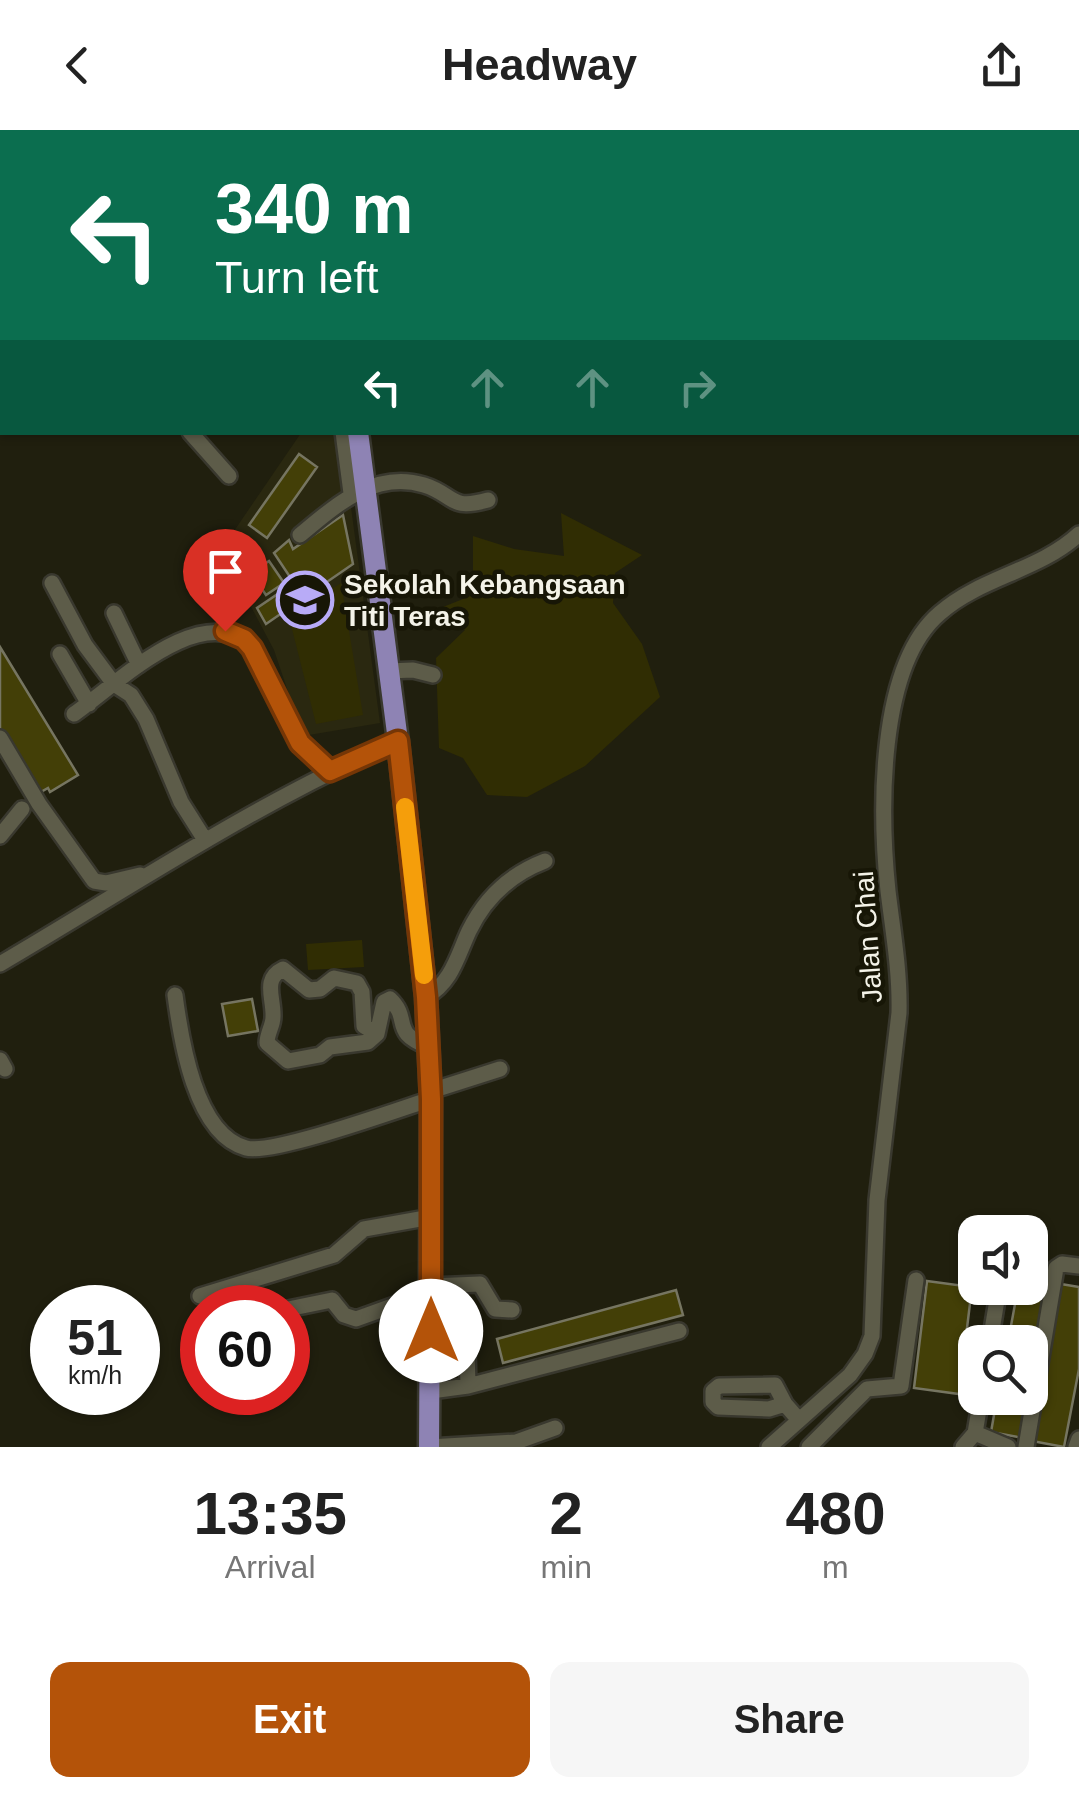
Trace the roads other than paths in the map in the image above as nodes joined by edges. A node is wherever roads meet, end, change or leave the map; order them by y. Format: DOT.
graph roads {
  1 [pos="193,435"];
  2 [pos="344,435"];
  3 [pos="358,435"];
  4 [pos="229,476"];
  5 [pos="358,490"];
  6 [pos="488,500"];
  7 [pos="1079,534"];
  8 [pos="300,535"];
  9 [pos="52,582"];
  10 [pos="114,612"];
  11 [pos="60,654"];
  12 [pos="139,665"];
  13 [pos="388,671"];
  14 [pos="433,676"];
  15 [pos="114,684"];
  16 [pos="89,704"];
  17 [pos="74,714"];
  18 [pos="0,738"];
  19 [pos="398,741"];
  20 [pos="330,771"];
  21 [pos="22,809"];
  22 [pos="1,831"];
  23 [pos="205,840"];
  24 [pos="544,861"];
  25 [pos="159,871"];
  26 [pos="0,964"];
  27 [pos="174,995"];
  28 [pos="426,997"];
  29 [pos="376,1034"];
  30 [pos="429,1047"];
  31 [pos="500,1069"];
  32 [pos="431,1095"];
  33 [pos="430,1216"];
  34 [pos="1079,1266"];
  35 [pos="916,1280"];
  36 [pos="235,1285"];
  37 [pos="431,1289"];
  38 [pos="310,1304"];
  39 [pos="512,1310"];
  40 [pos="679,1331"];
  41 [pos="467,1349"];
  42 [pos="468,1386"];
  43 [pos="430,1392"];
  44 [pos="785,1404"];
  45 [pos="978,1415"];
  46 [pos="798,1418"];
  47 [pos="555,1428"];
  48 [pos="975,1432"];
  49 [pos="1079,1439"];
  50 [pos="429,1447"];
  51 [pos="768,1447"];
  52 [pos="809,1447"];
  53 [pos="963,1447"];
  54 [pos="1008,1447"];
  55 [pos="1026,1447"];
  56 [pos="1076,1447"];
  1 -- 4 [label="street"];
  2 -- 5 [label="street"];
  3 -- 5 [label="main road"];
  5 -- 6 [label="street"];
  5 -- 8 [label="street"];
  5 -- 13 [label="main road"];
  7 -- 46 [label="street, Jalan Chai"];
  9 -- 15 [label="street"];
  10 -- 12 [label="street"];
  11 -- 16 [label="street"];
  12 -- 15 [label="street"];
  12 -- 20 [label="street"];
  13 -- 14 [label="street"];
  13 -- 19 [label="main road"];
  15 -- 16 [label="street"];
  15 -- 23 [label="street"];
  16 -- 17 [label="street"];
  18 -- 25 [label="street"];
  19 -- 20 [label="street"];
  19 -- 28 [label="main road"];
  20 -- 23 [label="street"];
  21 -- 22 [label="street"];
  23 -- 25 [label="street"];
  24 -- 28 [label="street"];
  25 -- 26 [label="street"];
  27 -- 32 [label="street"];
  28 -- 30 [label="main road"];
  29 -- 29 [label="street"];
  29 -- 30 [label="street"];
  30 -- 32 [label="main road"];
  31 -- 32 [label="street"];
  32 -- 33 [label="main road"];
  33 -- 36 [label="street"];
  33 -- 37 [label="main road"];
  34 -- 55 [label="street"];
  35 -- 52 [label="street"];
  37 -- 38 [label="street"];
  37 -- 39 [label="street"];
  37 -- 43 [label="main road"];
  40 -- 42 [label="street"];
  41 -- 42 [label="street"];
  42 -- 43 [label="street"];
  43 -- 50 [label="main road"];
  44 -- 46 [label="street"];
  45 -- 48 [label="street"];
  46 -- 51 [label="street, Jalan Chai"];
  47 -- 50 [label="street"];
  48 -- 53 [label="street"];
  48 -- 54 [label="street"];
  49 -- 56 [label="street"];
}
